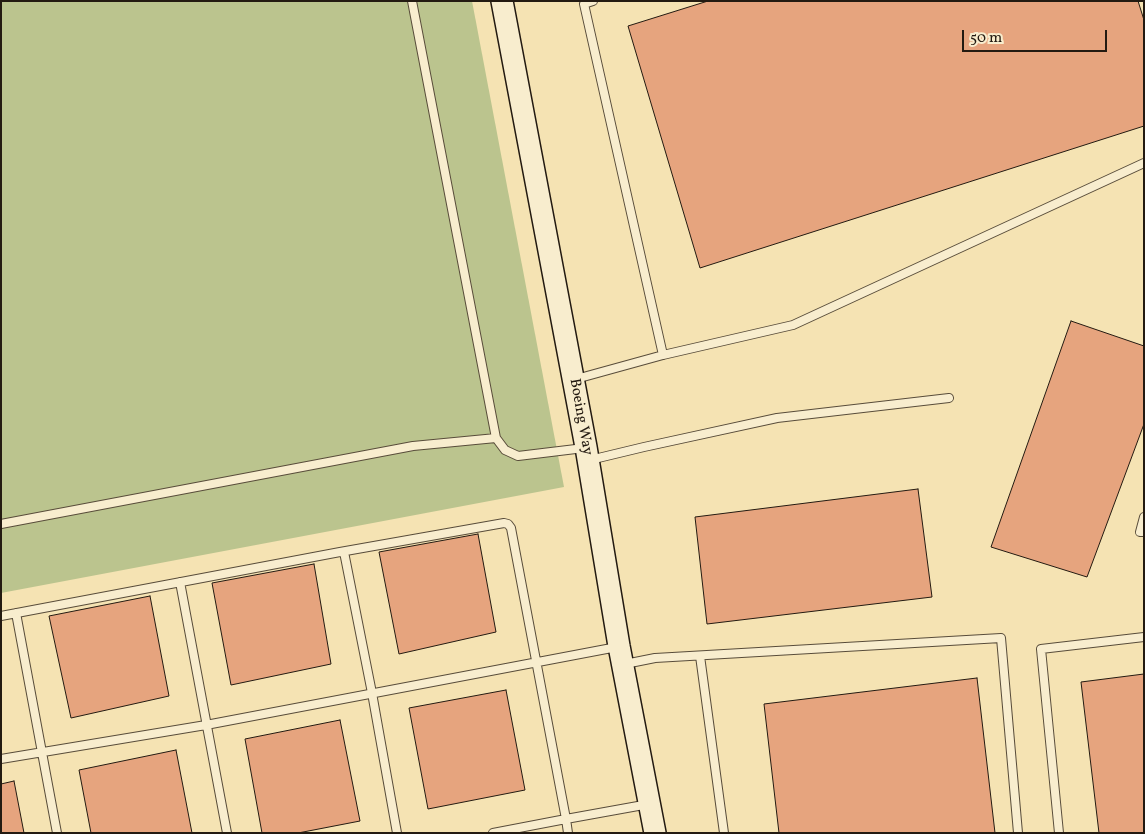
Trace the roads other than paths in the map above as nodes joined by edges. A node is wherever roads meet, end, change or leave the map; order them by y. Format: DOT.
graph roads {
  1 [pos="412,1"];
  2 [pos="502,1"];
  3 [pos="593,1"];
  4 [pos="1144,163"];
  5 [pos="663,355"];
  6 [pos="573,380"];
  7 [pos="950,398"];
  8 [pos="496,438"];
  9 [pos="587,454"];
  10 [pos="1144,517"];
  11 [pos="1,524"];
  12 [pos="1144,532"];
  13 [pos="344,552"];
  14 [pos="180,582"];
  15 [pos="16,613"];
  16 [pos="1,616"];
  17 [pos="1144,637"];
  18 [pos="621,655"];
  19 [pos="700,656"];
  20 [pos="536,662"];
  21 [pos="372,693"];
  22 [pos="206,725"];
  23 [pos="42,752"];
  24 [pos="1,759"];
  25 [pos="649,804"];
  26 [pos="566,819"];
  27 [pos="57,833"];
  28 [pos="227,833"];
  29 [pos="397,833"];
  30 [pos="493,833"];
  31 [pos="568,833"];
  32 [pos="655,833"];
  33 [pos="724,833"];
  34 [pos="1018,833"];
  35 [pos="1059,833"];
  1 -- 8 [label="lane"];
  2 -- 6 [label="street, Boeing Way"];
  3 -- 5 [label="lane"];
  4 -- 5 [label="lane"];
  5 -- 6 [label="lane"];
  6 -- 9 [label="street, Boeing Way"];
  7 -- 9 [label="lane"];
  8 -- 9 [label="lane"];
  8 -- 11 [label="lane"];
  9 -- 18 [label="street, Boeing Way"];
  10 -- 12 [label="lane"];
  13 -- 14 [label="lane"];
  13 -- 20 [label="lane"];
  13 -- 21 [label="lane"];
  14 -- 15 [label="lane"];
  14 -- 22 [label="lane"];
  15 -- 16 [label="lane"];
  15 -- 23 [label="lane"];
  17 -- 35 [label="lane"];
  18 -- 19 [label="lane"];
  18 -- 20 [label="lane"];
  18 -- 25 [label="street, Boeing Way"];
  19 -- 33 [label="lane"];
  19 -- 34 [label="lane"];
  20 -- 21 [label="lane"];
  20 -- 26 [label="lane"];
  21 -- 22 [label="lane"];
  21 -- 29 [label="lane"];
  22 -- 23 [label="lane"];
  22 -- 28 [label="lane"];
  23 -- 24 [label="lane"];
  23 -- 27 [label="lane"];
  25 -- 26 [label="lane"];
  25 -- 32 [label="street, Boeing Way"];
  26 -- 30 [label="lane"];
  26 -- 31 [label="lane"];
}
